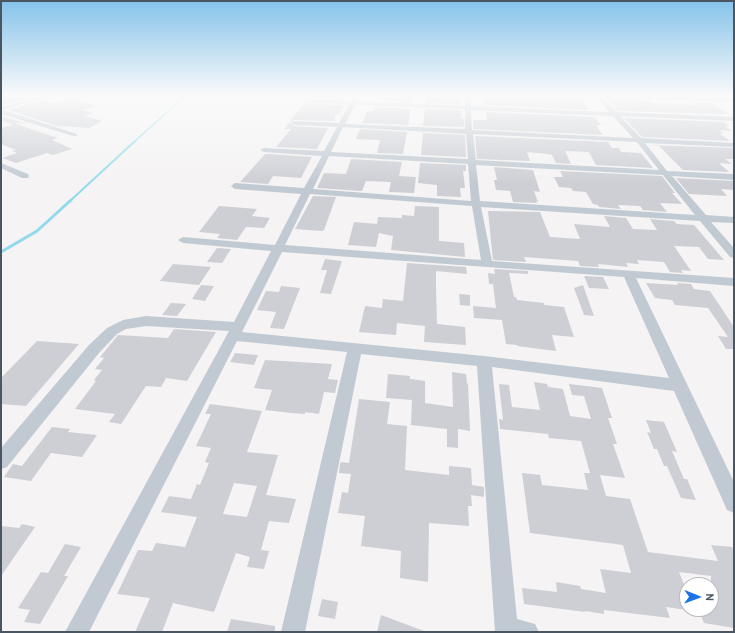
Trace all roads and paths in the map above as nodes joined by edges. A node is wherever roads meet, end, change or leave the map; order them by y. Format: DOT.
graph roads {
  1 [pos="44,126"];
  2 [pos="333,126"];
  3 [pos="340,126"];
  4 [pos="469,126"];
  5 [pos="626,126"];
  6 [pos="469,132"];
  7 [pos="74,135"];
  8 [pos="640,141"];
  9 [pos="734,145"];
  10 [pos="264,150"];
  11 [pos="325,154"];
  12 [pos="473,161"];
  13 [pos="1,166"];
  14 [pos="665,173"];
  15 [pos="26,176"];
  16 [pos="734,177"];
  17 [pos="235,186"];
  18 [pos="307,192"];
  19 [pos="476,204"];
  20 [pos="703,218"];
  21 [pos="734,220"];
  22 [pos="183,240"];
  23 [pos="277,248"];
  24 [pos="734,255"];
  25 [pos="487,264"];
  26 [pos="629,275"];
  27 [pos="734,282"];
  28 [pos="235,332"];
  29 [pos="355,348"];
  30 [pos="484,361"];
  31 [pos="679,385"];
  32 [pos="1,461"];
  33 [pos="734,503"];
  34 [pos="514,631"];
  35 [pos="76,632"];
  36 [pos="293,632"];
  1 -- 7 [label="street"];
  2 -- 3 [label="street"];
  3 -- 6 [label="street"];
  3 -- 11 [label="street"];
  4 -- 6 [label="street"];
  5 -- 8 [label="street"];
  6 -- 8 [label="street"];
  6 -- 12 [label="street"];
  8 -- 9 [label="street"];
  8 -- 14 [label="street"];
  10 -- 11 [label="street"];
  11 -- 12 [label="street"];
  11 -- 18 [label="street"];
  12 -- 14 [label="street"];
  12 -- 19 [label="street"];
  13 -- 15 [label="street"];
  14 -- 16 [label="street"];
  14 -- 20 [label="street"];
  17 -- 18 [label="street"];
  18 -- 19 [label="street"];
  18 -- 23 [label="street"];
  19 -- 20 [label="street"];
  19 -- 25 [label="street"];
  20 -- 21 [label="street"];
  20 -- 24 [label="street"];
  22 -- 23 [label="street"];
  23 -- 25 [label="street"];
  23 -- 28 [label="street"];
  25 -- 26 [label="street"];
  26 -- 27 [label="street"];
  26 -- 31 [label="street"];
  28 -- 29 [label="street"];
  28 -- 32 [label="street"];
  28 -- 35 [label="street"];
  29 -- 30 [label="street"];
  29 -- 36 [label="street"];
  30 -- 31 [label="street"];
  30 -- 34 [label="street"];
  31 -- 33 [label="street"];
}
